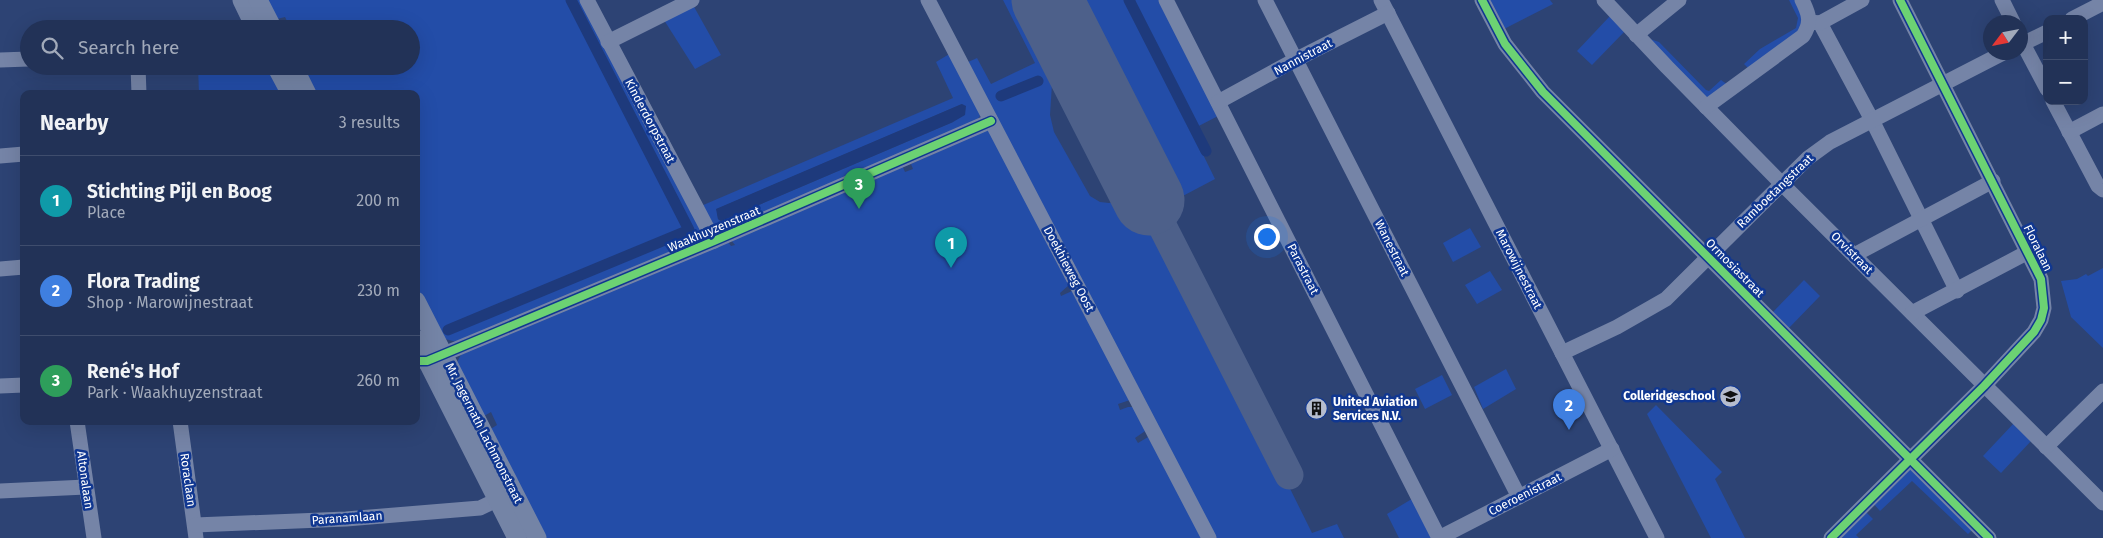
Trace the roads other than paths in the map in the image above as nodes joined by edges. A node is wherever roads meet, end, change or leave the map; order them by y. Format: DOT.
graph roads {
  1 [pos="242,0"];
  2 [pos="258,0"];
  3 [pos="587,0"];
  4 [pos="692,0"];
  5 [pos="928,0"];
  6 [pos="1166,0"];
  7 [pos="1265,0"];
  8 [pos="1482,0"];
  9 [pos="1604,0"];
  10 [pos="1679,0"];
  11 [pos="1802,0"];
  12 [pos="1862,0"];
  13 [pos="1900,0"];
  14 [pos="2002,0"];
  15 [pos="2102,3"];
  16 [pos="1385,7"];
  17 [pos="2010,15"];
  18 [pos="2080,15"];
  19 [pos="252,20"];
  20 [pos="268,20"];
  21 [pos="1815,22"];
  22 [pos="2043,34"];
  23 [pos="1636,35"];
  24 [pos="2028,39"];
  25 [pos="608,42"];
  26 [pos="2028,55"];
  27 [pos="20,59"];
  28 [pos="0,60"];
  29 [pos="1296,60"];
  30 [pos="1989,60"];
  31 [pos="138,75"];
  32 [pos="281,75"];
  33 [pos="297,75"];
  34 [pos="2043,82"];
  35 [pos="1942,84"];
  36 [pos="138,90"];
  37 [pos="289,90"];
  38 [pos="305,90"];
  39 [pos="1218,102"];
  40 [pos="2055,105"];
  41 [pos="1706,107"];
  42 [pos="2103,114"];
  43 [pos="1872,120"];
  44 [pos="991,121"];
  45 [pos="2069,132"];
  46 [pos="20,154"];
  47 [pos="0,156"];
  48 [pos="1992,181"];
  49 [pos="1782,184"];
  50 [pos="2103,190"];
  51 [pos="1920,219"];
  52 [pos="714,241"];
  53 [pos="2028,252"];
  54 [pos="1854,255"];
  55 [pos="1708,258"];
  56 [pos="20,267"];
  57 [pos="0,269"];
  58 [pos="1957,291"];
  59 [pos="1912,313"];
  60 [pos="420,319"];
  61 [pos="420,345"];
  62 [pos="1562,353"];
  63 [pos="429,359"];
  64 [pos="20,385"];
  65 [pos="0,386"];
  66 [pos="1984,386"];
  67 [pos="2103,392"];
  68 [pos="78,425"];
  69 [pos="181,425"];
  70 [pos="2046,447"];
  71 [pos="1612,449"];
  72 [pos="1911,459"];
  73 [pos="86,487"];
  74 [pos="0,492"];
  75 [pos="514,492"];
  76 [pos="1519,497"];
  77 [pos="497,500"];
  78 [pos="2103,504"];
  79 [pos="196,531"];
  80 [pos="94,538"];
  81 [pos="517,538"];
  82 [pos="537,538"];
  83 [pos="1209,538"];
  84 [pos="1439,538"];
  85 [pos="1657,538"];
  86 [pos="1831,538"];
  87 [pos="1989,538"];
  1 -- 19 [label="main road"];
  2 -- 20 [label="main road"];
  3 -- 25 [label="street, Kinderdorpstraat"];
  4 -- 25 [label="street"];
  5 -- 44 [label="street, Doekhieweg Oost"];
  6 -- 39 [label="street, Parastraat"];
  7 -- 29 [label="street, Wanestraat"];
  8 -- 55 [label="street, Ormosiastraat"];
  9 -- 23 [label="street, Orvistraat"];
  10 -- 23 [label="street"];
  11 -- 21 [label="street"];
  12 -- 21 [label="street"];
  13 -- 35 [label="street, Floralaan"];
  14 -- 17 [label="street"];
  15 -- 18 [label="street"];
  16 -- 29 [label="street, Nannistraat"];
  16 -- 62 [label="street, Marowijnestraat"];
  21 -- 41 [label="street"];
  21 -- 43 [label="street"];
  22 -- 24 [label="street"];
  23 -- 41 [label="street, Orvistraat"];
  25 -- 52 [label="street, Kinderdorpstraat"];
  26 -- 34 [label="street"];
  27 -- 28 [label="street"];
  29 -- 39 [label="street, Nannistraat"];
  29 -- 76 [label="street, Wanestraat"];
  30 -- 35 [label="street, Ramboetangstraat"];
  31 -- 36 [label="street"];
  32 -- 37 [label="main road"];
  33 -- 38 [label="main road"];
  35 -- 43 [label="street, Ramboetangstraat"];
  35 -- 48 [label="street, Floralaan"];
  39 -- 84 [label="street, Parastraat"];
  40 -- 45 [label="street"];
  41 -- 49 [label="street, Orvistraat"];
  42 -- 45 [label="street"];
  43 -- 49 [label="street, Ramboetangstraat"];
  43 -- 51 [label="street"];
  44 -- 52 [label="street, Waakhuyzenstraat"];
  44 -- 83 [label="street, Doekhieweg Oost"];
  45 -- 50 [label="street"];
  46 -- 47 [label="street"];
  48 -- 51 [label="street"];
  48 -- 53 [label="street, Floralaan"];
  49 -- 54 [label="street, Orvistraat"];
  49 -- 55 [label="street, Ramboetangstraat"];
  51 -- 54 [label="street"];
  51 -- 58 [label="street"];
  52 -- 63 [label="street, Waakhuyzenstraat"];
  53 -- 58 [label="street"];
  53 -- 66 [label="street, Floralaan"];
  54 -- 59 [label="street, Orvistraat"];
  55 -- 62 [label="street, Ramboetangstraat"];
  55 -- 72 [label="street, Ormosiastraat"];
  56 -- 57 [label="street"];
  58 -- 59 [label="street"];
  59 -- 66 [label="street, Orvistraat"];
  60 -- 63 [label="main road, Mr. Jagernath Lachmonstraat"];
  61 -- 63 [label="main road, Mr. Jagernath Lachmonstraat"];
  62 -- 71 [label="street, Marowijnestraat"];
  63 -- 75 [label="main road, Mr. Jagernath Lachmonstraat"];
  63 -- 77 [label="main road, Mr. Jagernath Lachmonstraat"];
  64 -- 65 [label="street"];
  66 -- 70 [label="street, Orvistraat"];
  66 -- 72 [label="street, Floralaan"];
  67 -- 70 [label="street"];
  68 -- 73 [label="street, Altonalaan"];
  69 -- 79 [label="street, Roraclaan"];
  70 -- 78 [label="street, Orvistraat"];
  71 -- 76 [label="street, Coeroenistraat"];
  71 -- 85 [label="street, Marowijnestraat"];
  72 -- 86 [label="street, Floralaan"];
  72 -- 87 [label="street, Ormosiastraat"];
  73 -- 74 [label="street"];
  73 -- 80 [label="street, Altonalaan"];
  75 -- 77 [label="street, Paranamlaan"];
  75 -- 82 [label="main road, Mr. Jagernath Lachmonstraat"];
  76 -- 84 [label="street, Coeroenistraat"];
  77 -- 79 [label="street, Paranamlaan"];
  77 -- 81 [label="main road, Mr. Jagernath Lachmonstraat"];
}
